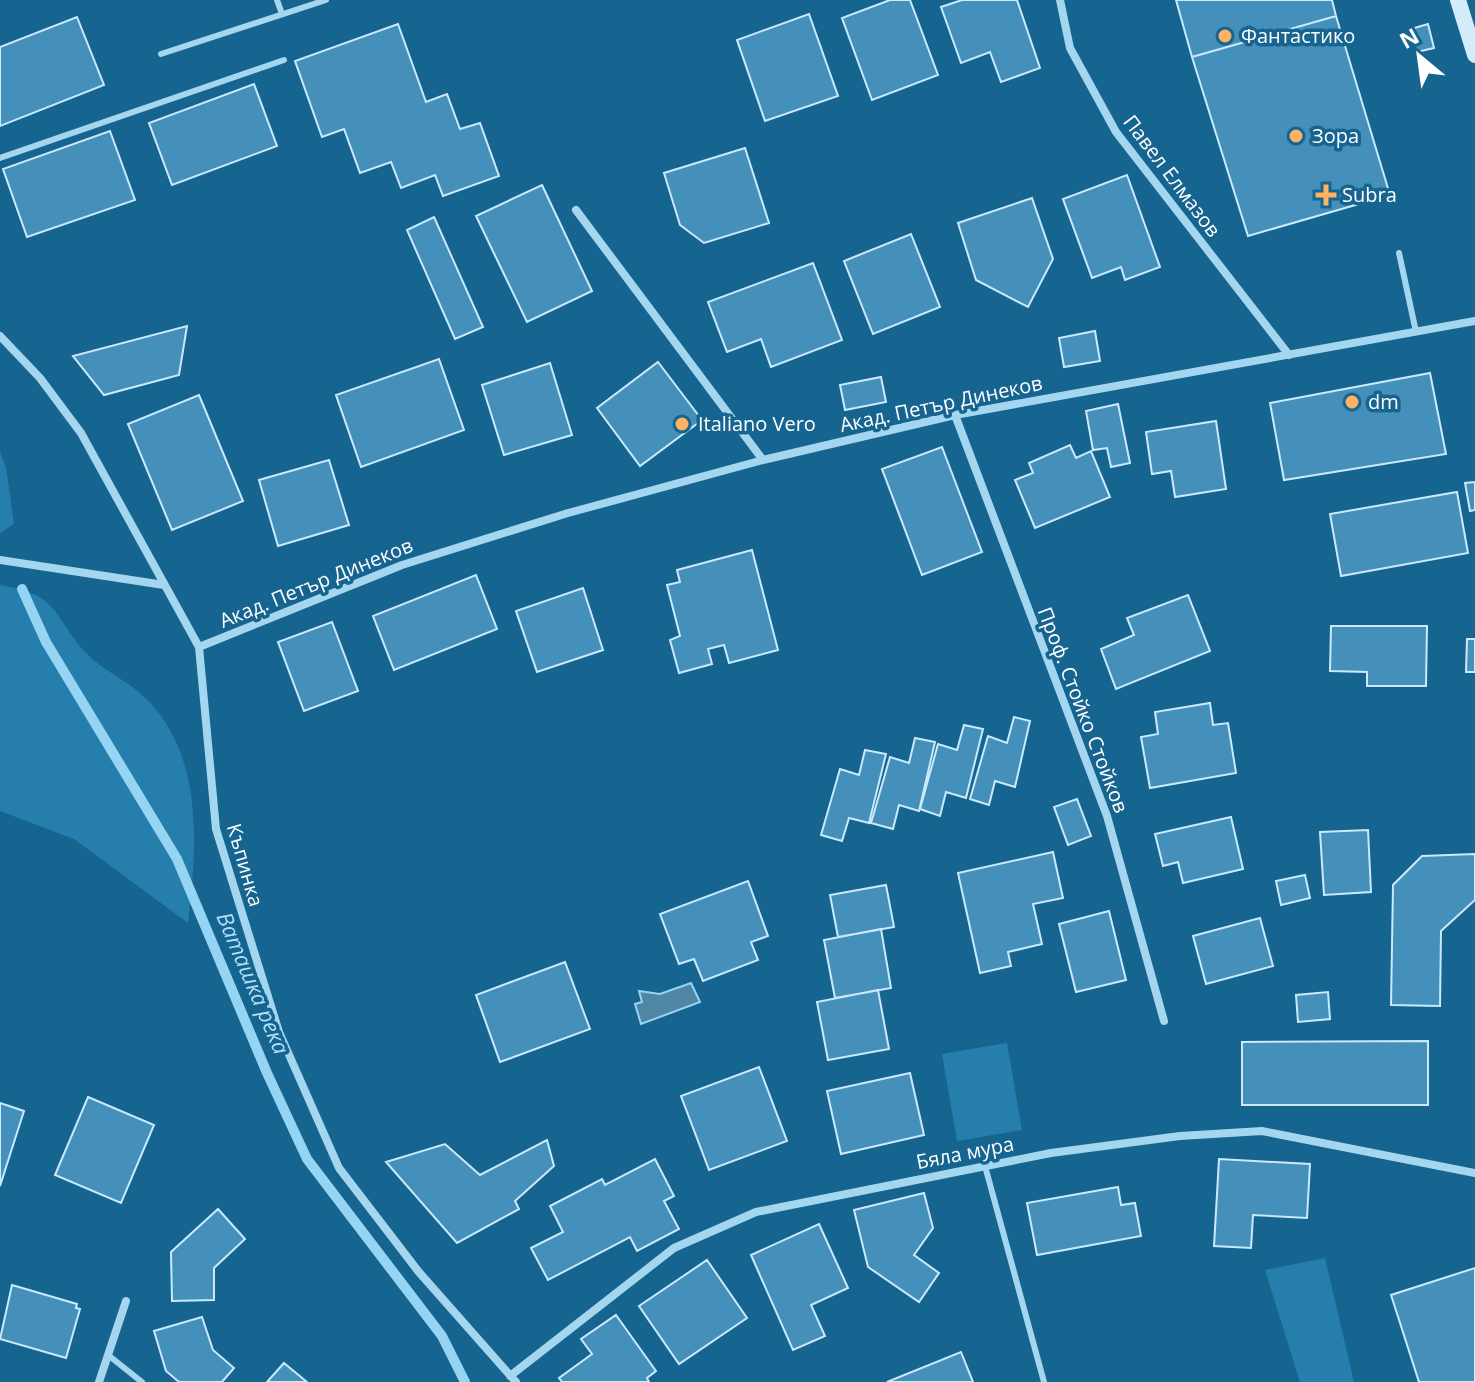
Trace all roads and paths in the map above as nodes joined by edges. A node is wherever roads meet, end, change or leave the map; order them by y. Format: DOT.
graph roads {
  1 [pos="277,0"];
  2 [pos="326,0"];
  3 [pos="1060,0"];
  4 [pos="1458,0"];
  5 [pos="282,14"];
  6 [pos="161,54"];
  7 [pos="1475,55"];
  8 [pos="284,60"];
  9 [pos="0,158"];
  10 [pos="576,210"];
  11 [pos="1399,253"];
  12 [pos="1475,321"];
  13 [pos="1416,332"];
  14 [pos="0,336"];
  15 [pos="1289,355"];
  16 [pos="955,415"];
  17 [pos="763,460"];
  18 [pos="0,560"];
  19 [pos="164,585"];
  20 [pos="199,647"];
  21 [pos="1164,1021"];
  22 [pos="985,1166"];
  23 [pos="1475,1173"];
  24 [pos="126,1301"];
  25 [pos="108,1355"];
  26 [pos="513,1379"];
  27 [pos="99,1382"];
  28 [pos="142,1382"];
  29 [pos="1044,1382"];
  1 -- 5 [label="lane"];
  2 -- 5 [label="lane"];
  3 -- 15 [label="street, Павел Елмазов"];
  4 -- 7 [label="main road"];
  5 -- 6 [label="lane"];
  8 -- 9 [label="lane"];
  10 -- 17 [label="street"];
  11 -- 13 [label="lane"];
  12 -- 13 [label="street, Акад. Петър Динеков"];
  13 -- 15 [label="street, Акад. Петър Динеков"];
  14 -- 19 [label="street, Къпинка"];
  15 -- 16 [label="street, Акад. Петър Динеков"];
  16 -- 17 [label="street, Акад. Петър Динеков"];
  16 -- 21 [label="street, Проф. Стойко Стойков"];
  17 -- 20 [label="street, Акад. Петър Динеков"];
  18 -- 19 [label="street"];
  19 -- 20 [label="street, Къпинка"];
  20 -- 26 [label="street, Къпинка"];
  22 -- 23 [label="street, Бяла мура"];
  22 -- 26 [label="street, Бяла мура"];
  22 -- 29 [label="lane"];
  24 -- 25 [label="street"];
  25 -- 27 [label="street"];
  25 -- 28 [label="lane"];
}
